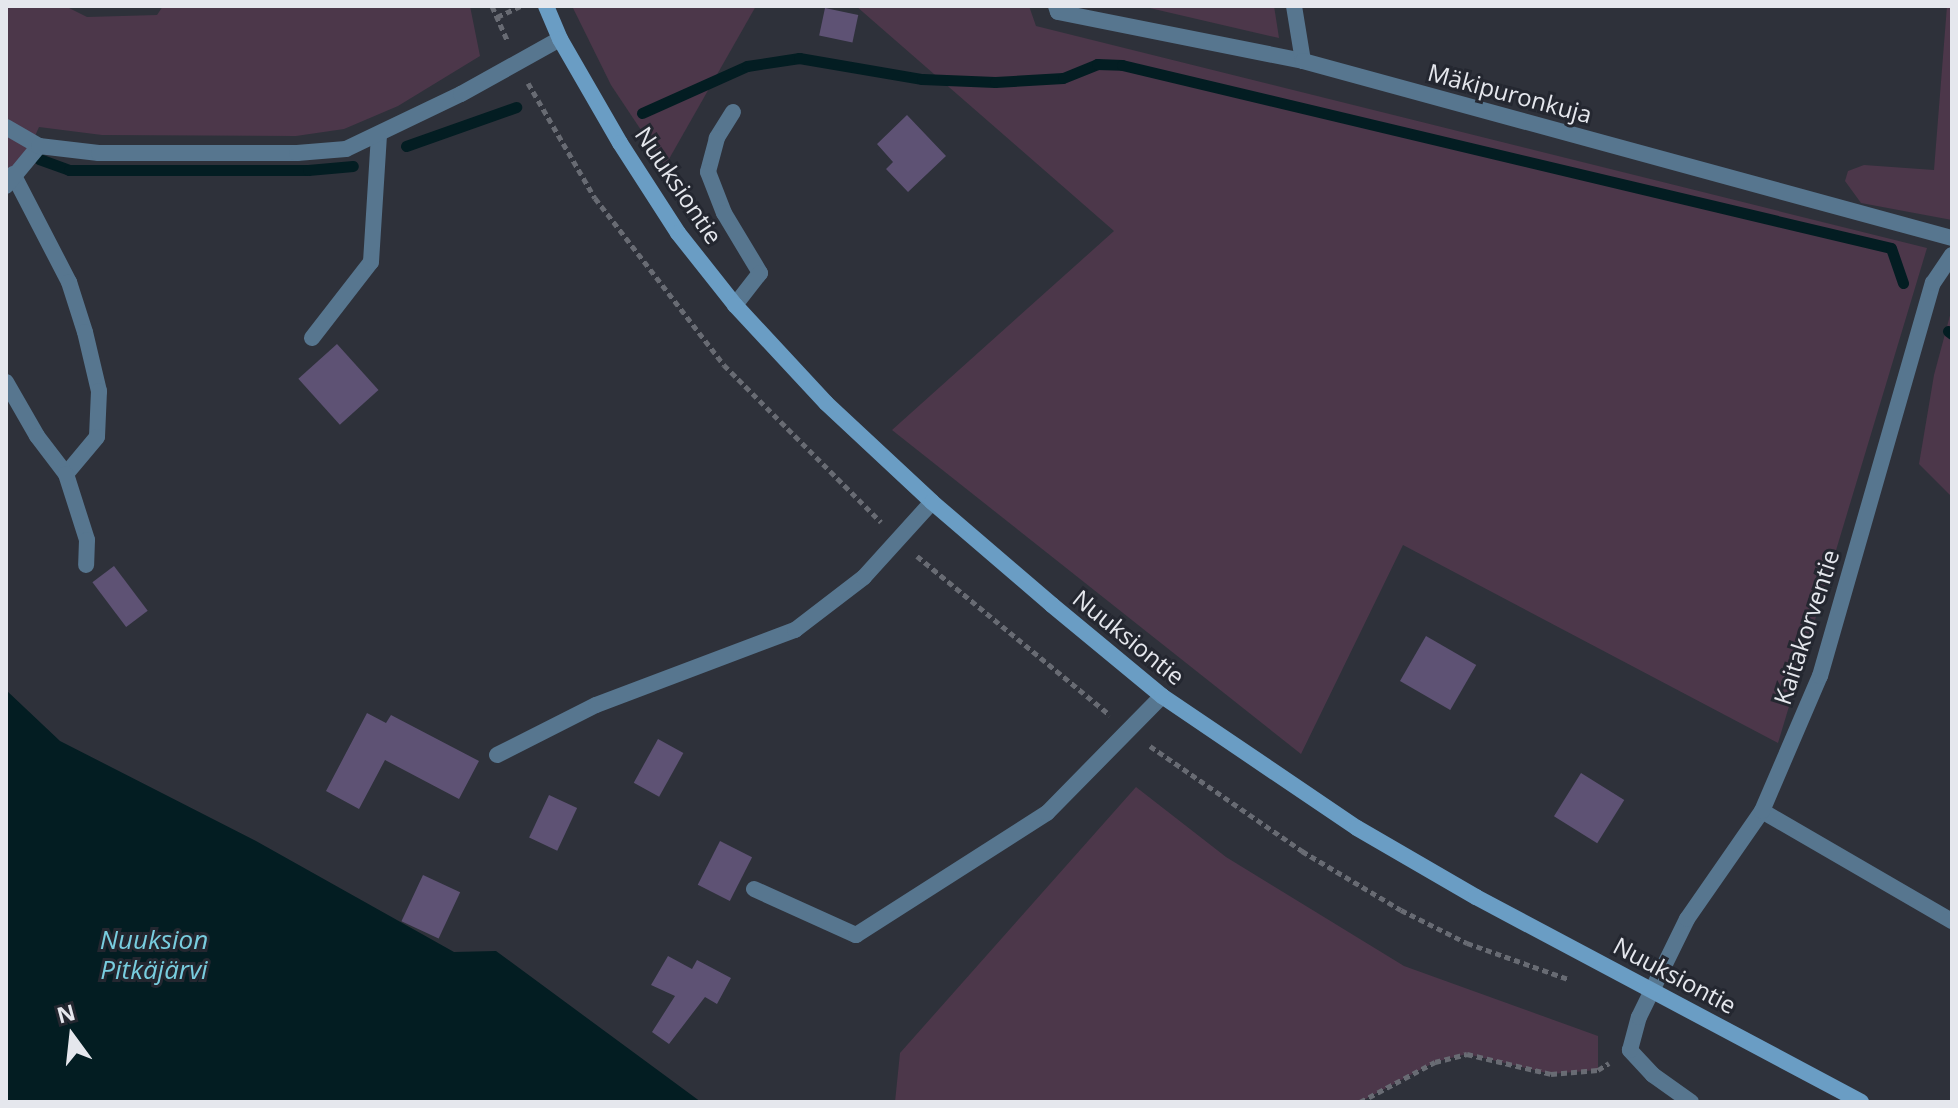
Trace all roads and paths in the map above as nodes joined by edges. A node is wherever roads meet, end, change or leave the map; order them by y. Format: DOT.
graph roads {
  1 [pos="522,6"];
  2 [pos="546,6"];
  3 [pos="1056,6"];
  4 [pos="1294,6"];
  5 [pos="497,17"];
  6 [pos="560,39"];
  7 [pos="1303,61"];
  8 [pos="733,112"];
  9 [pos="6,127"];
  10 [pos="379,134"];
  11 [pos="39,146"];
  12 [pos="9,180"];
  13 [pos="1952,238"];
  14 [pos="1952,255"];
  15 [pos="735,305"];
  16 [pos="312,338"];
  17 [pos="6,382"];
  18 [pos="66,474"];
  19 [pos="932,502"];
  20 [pos="86,565"];
  21 [pos="1162,696"];
  22 [pos="497,755"];
  23 [pos="1762,811"];
  24 [pos="754,889"];
  25 [pos="1952,921"];
  26 [pos="1652,990"];
  27 [pos="1630,1050"];
  28 [pos="1360,1102"];
  29 [pos="1691,1102"];
  30 [pos="1861,1102"];
  1 -- 5 [label="path"];
  2 -- 6 [label="street, Nuuksiontie"];
  3 -- 7 [label="street, Mäkipuronkuja"];
  4 -- 7 [label="street"];
  6 -- 10 [label="street"];
  6 -- 15 [label="street, Nuuksiontie"];
  7 -- 13 [label="street, Mäkipuronkuja"];
  8 -- 15 [label="street"];
  9 -- 11 [label="street"];
  10 -- 11 [label="street"];
  10 -- 16 [label="street"];
  11 -- 12 [label="street"];
  12 -- 18 [label="street"];
  14 -- 23 [label="street, Kaitakorventie"];
  15 -- 19 [label="street, Nuuksiontie"];
  17 -- 18 [label="street"];
  18 -- 20 [label="street"];
  19 -- 21 [label="street, Nuuksiontie"];
  19 -- 22 [label="street"];
  21 -- 24 [label="street"];
  21 -- 26 [label="street, Nuuksiontie"];
  23 -- 25 [label="street"];
  23 -- 26 [label="street, Kaitakorventie"];
  26 -- 27 [label="street, Kaitakorventie"];
  26 -- 30 [label="street, Nuuksiontie"];
  27 -- 28 [label="path"];
  27 -- 29 [label="street"];
}
